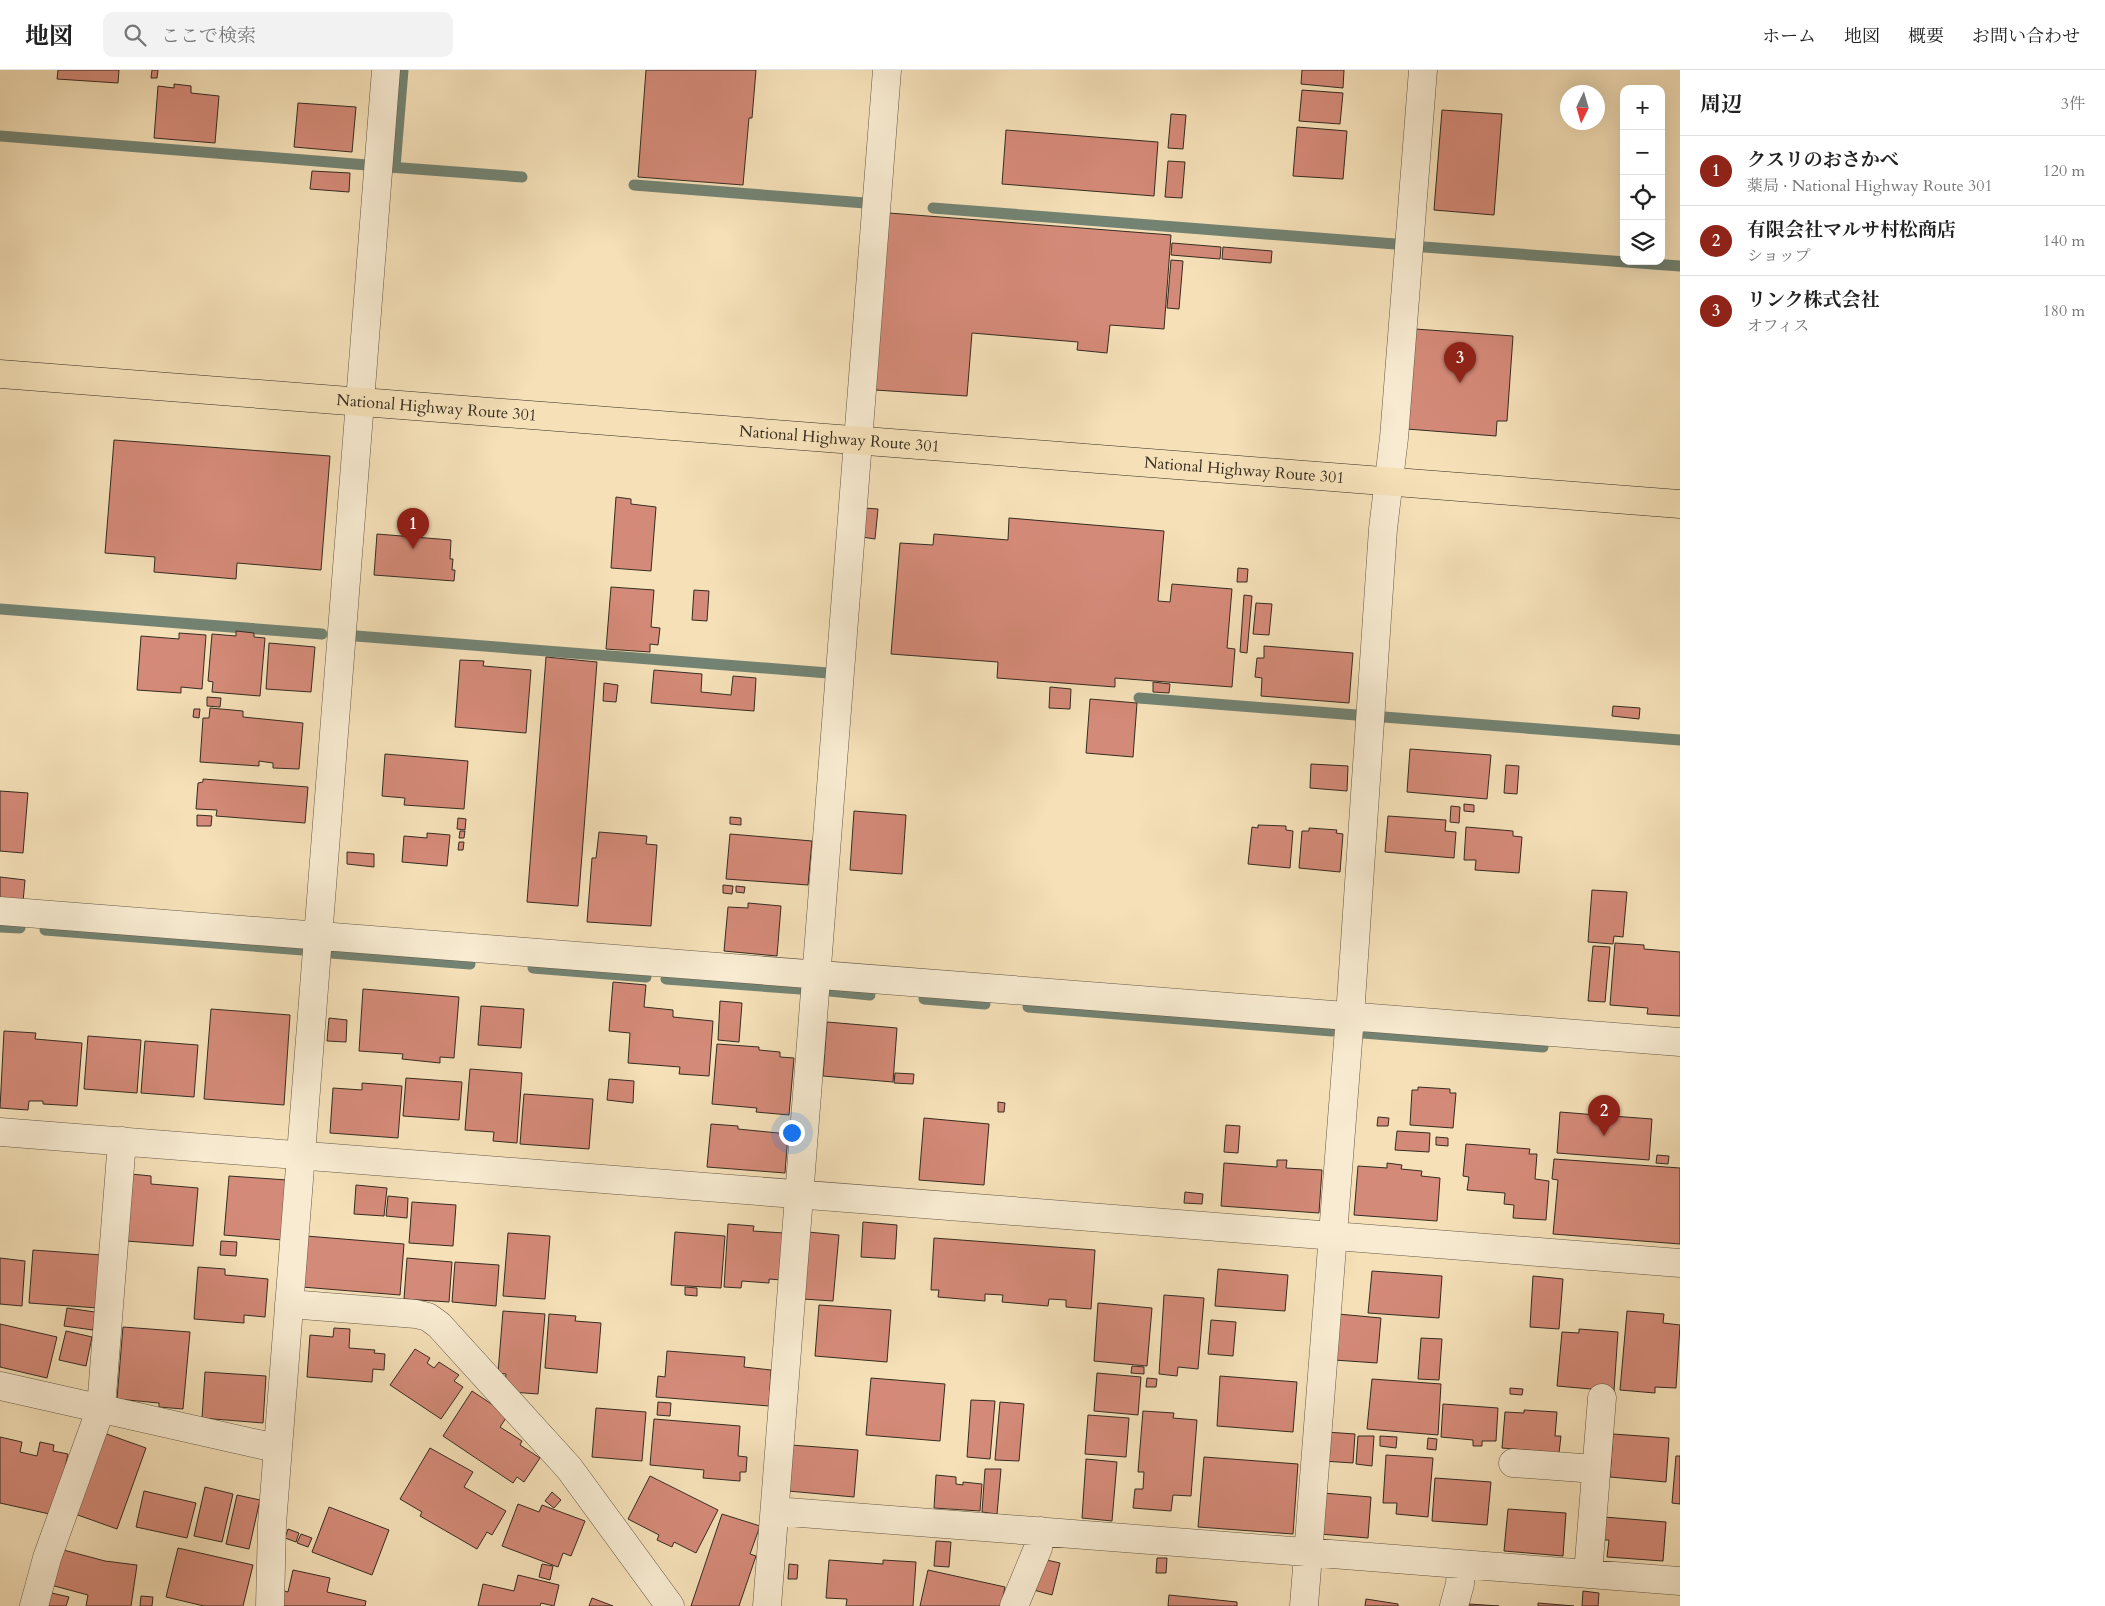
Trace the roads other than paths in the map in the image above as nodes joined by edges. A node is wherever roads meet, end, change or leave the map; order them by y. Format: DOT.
graph roads {
  1 [pos="386,70"];
  2 [pos="887,70"];
  3 [pos="1423,70"];
  4 [pos="0,374"];
  5 [pos="360,402"];
  6 [pos="858,440"];
  7 [pos="1389,481"];
  8 [pos="1680,504"];
  9 [pos="0,911"];
  10 [pos="318,936"];
  11 [pos="816,975"];
  12 [pos="1350,1016"];
  13 [pos="1680,1042"];
  14 [pos="0,1132"];
  15 [pos="122,1141"];
  16 [pos="301,1155"];
  17 [pos="799,1194"];
  18 [pos="1332,1236"];
  19 [pos="1680,1263"];
  20 [pos="289,1304"];
  21 [pos="0,1386"];
  22 [pos="1602,1398"];
  23 [pos="101,1408"];
  24 [pos="278,1447"];
  25 [pos="1513,1463"];
  26 [pos="1596,1469"];
  27 [pos="775,1511"];
  28 [pos="1040,1531"];
  29 [pos="1308,1552"];
  30 [pos="1461,1564"];
  31 [pos="1588,1574"];
  32 [pos="1680,1581"];
  33 [pos="34,1606"];
  34 [pos="270,1606"];
  35 [pos="670,1606"];
  36 [pos="767,1606"];
  37 [pos="1014,1606"];
  38 [pos="1304,1606"];
  39 [pos="1454,1606"];
  1 -- 5 [label="street"];
  2 -- 6 [label="street"];
  3 -- 7 [label="street"];
  4 -- 5 [label="highway, National Highway Route 301"];
  5 -- 6 [label="highway, National Highway Route 301"];
  5 -- 10 [label="street"];
  6 -- 7 [label="highway, National Highway Route 301"];
  6 -- 11 [label="street"];
  7 -- 8 [label="highway, National Highway Route 301"];
  7 -- 12 [label="street"];
  9 -- 10 [label="street"];
  10 -- 11 [label="street"];
  10 -- 16 [label="street"];
  11 -- 12 [label="street"];
  11 -- 17 [label="street"];
  12 -- 13 [label="street"];
  12 -- 18 [label="street"];
  14 -- 15 [label="street"];
  15 -- 16 [label="street"];
  15 -- 23 [label="street"];
  16 -- 17 [label="street"];
  16 -- 20 [label="street"];
  17 -- 18 [label="street"];
  17 -- 27 [label="street"];
  18 -- 19 [label="street"];
  18 -- 29 [label="street"];
  20 -- 24 [label="street"];
  20 -- 35 [label="street"];
  21 -- 23 [label="street"];
  22 -- 26 [label="street"];
  23 -- 24 [label="street"];
  23 -- 33 [label="street"];
  24 -- 34 [label="street"];
  25 -- 26 [label="street"];
  26 -- 31 [label="street"];
  27 -- 28 [label="street"];
  27 -- 36 [label="street"];
  28 -- 29 [label="street"];
  28 -- 37 [label="street"];
  29 -- 30 [label="street"];
  29 -- 38 [label="street"];
  30 -- 31 [label="street"];
  30 -- 39 [label="street"];
  31 -- 32 [label="street"];
}
